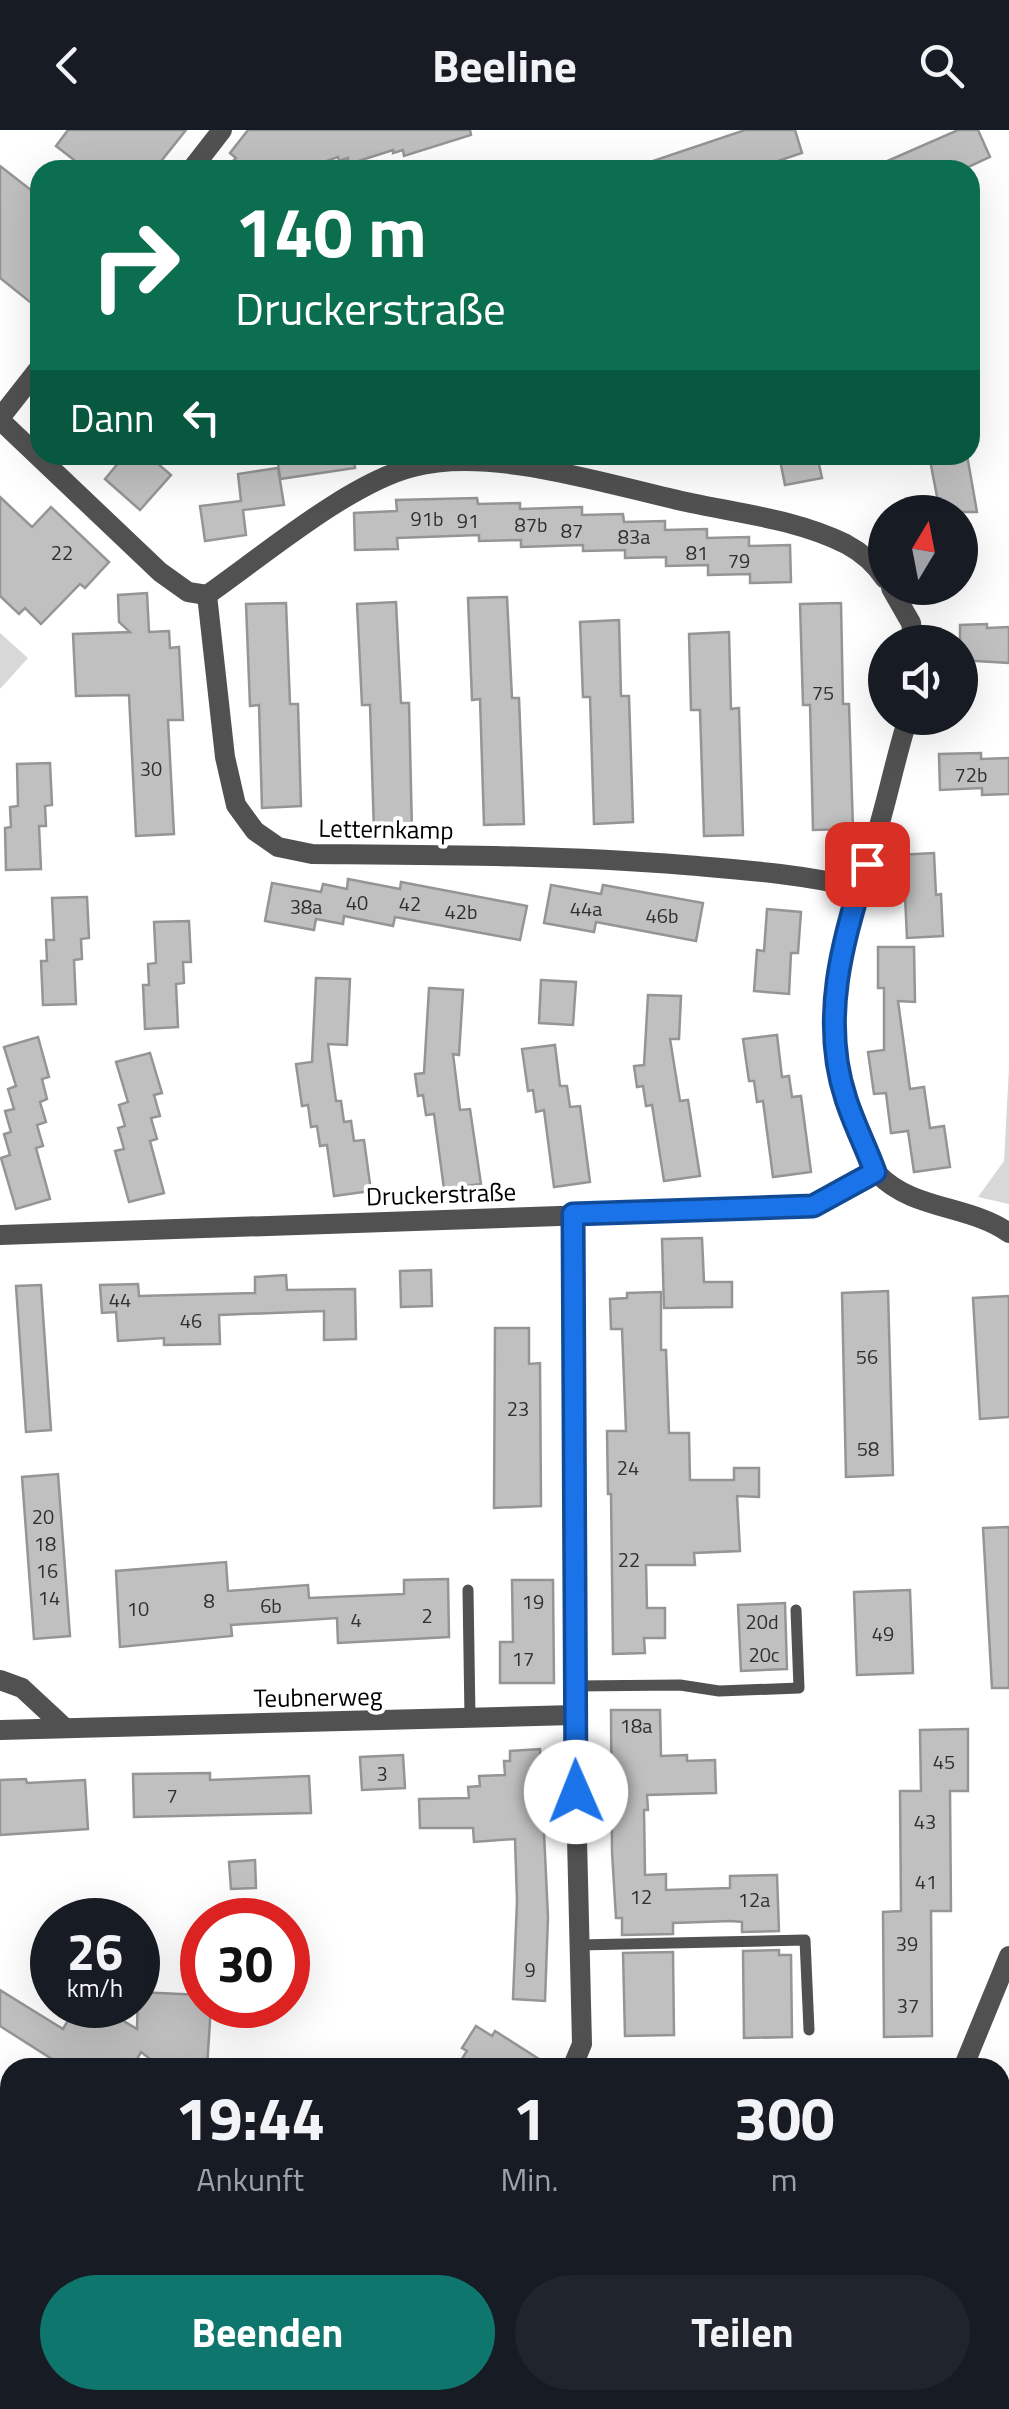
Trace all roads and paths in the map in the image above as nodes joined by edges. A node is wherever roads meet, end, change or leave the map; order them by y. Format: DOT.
graph roads {
  1 [pos="222,130"];
  2 [pos="200,160"];
  3 [pos="30,379"];
  4 [pos="0,419"];
  5 [pos="30,448"];
  6 [pos="48,465"];
  7 [pos="424,465"];
  8 [pos="502,465"];
  9 [pos="868,559"];
  10 [pos="207,595"];
  11 [pos="903,735"];
  12 [pos="859,888"];
  13 [pos="875,1172"];
  14 [pos="573,1214"];
  15 [pos="1009,1233"];
  16 [pos="0,1234"];
  17 [pos="468,1590"];
  18 [pos="796,1610"];
  19 [pos="0,1680"];
  20 [pos="574,1686"];
  21 [pos="574,1716"];
  22 [pos="470,1718"];
  23 [pos="64,1728"];
  24 [pos="0,1730"];
  25 [pos="579,1945"];
  26 [pos="1009,1956"];
  27 [pos="809,2030"];
  28 [pos="576,2058"];
  29 [pos="967,2058"];
  1 -- 2 [label="street"];
  3 -- 4 [label="street"];
  4 -- 5 [label="street"];
  6 -- 10 [label="street"];
  7 -- 10 [label="street"];
  8 -- 9 [label="street"];
  10 -- 12 [label="street, Letternkamp"];
  11 -- 12 [label="street"];
  12 -- 13 [label="street"];
  13 -- 14 [label="street, Druckerstraße"];
  13 -- 15 [label="street"];
  14 -- 16 [label="street, Druckerstraße"];
  14 -- 20 [label="street"];
  17 -- 22 [label="lane"];
  18 -- 20 [label="lane"];
  19 -- 23 [label="street"];
  20 -- 21 [label="street"];
  21 -- 22 [label="street, Teubnerweg"];
  21 -- 25 [label="street"];
  22 -- 23 [label="street, Teubnerweg"];
  23 -- 24 [label="street, Teubnerweg"];
  25 -- 27 [label="lane"];
  25 -- 28 [label="street"];
  26 -- 29 [label="street"];
}
